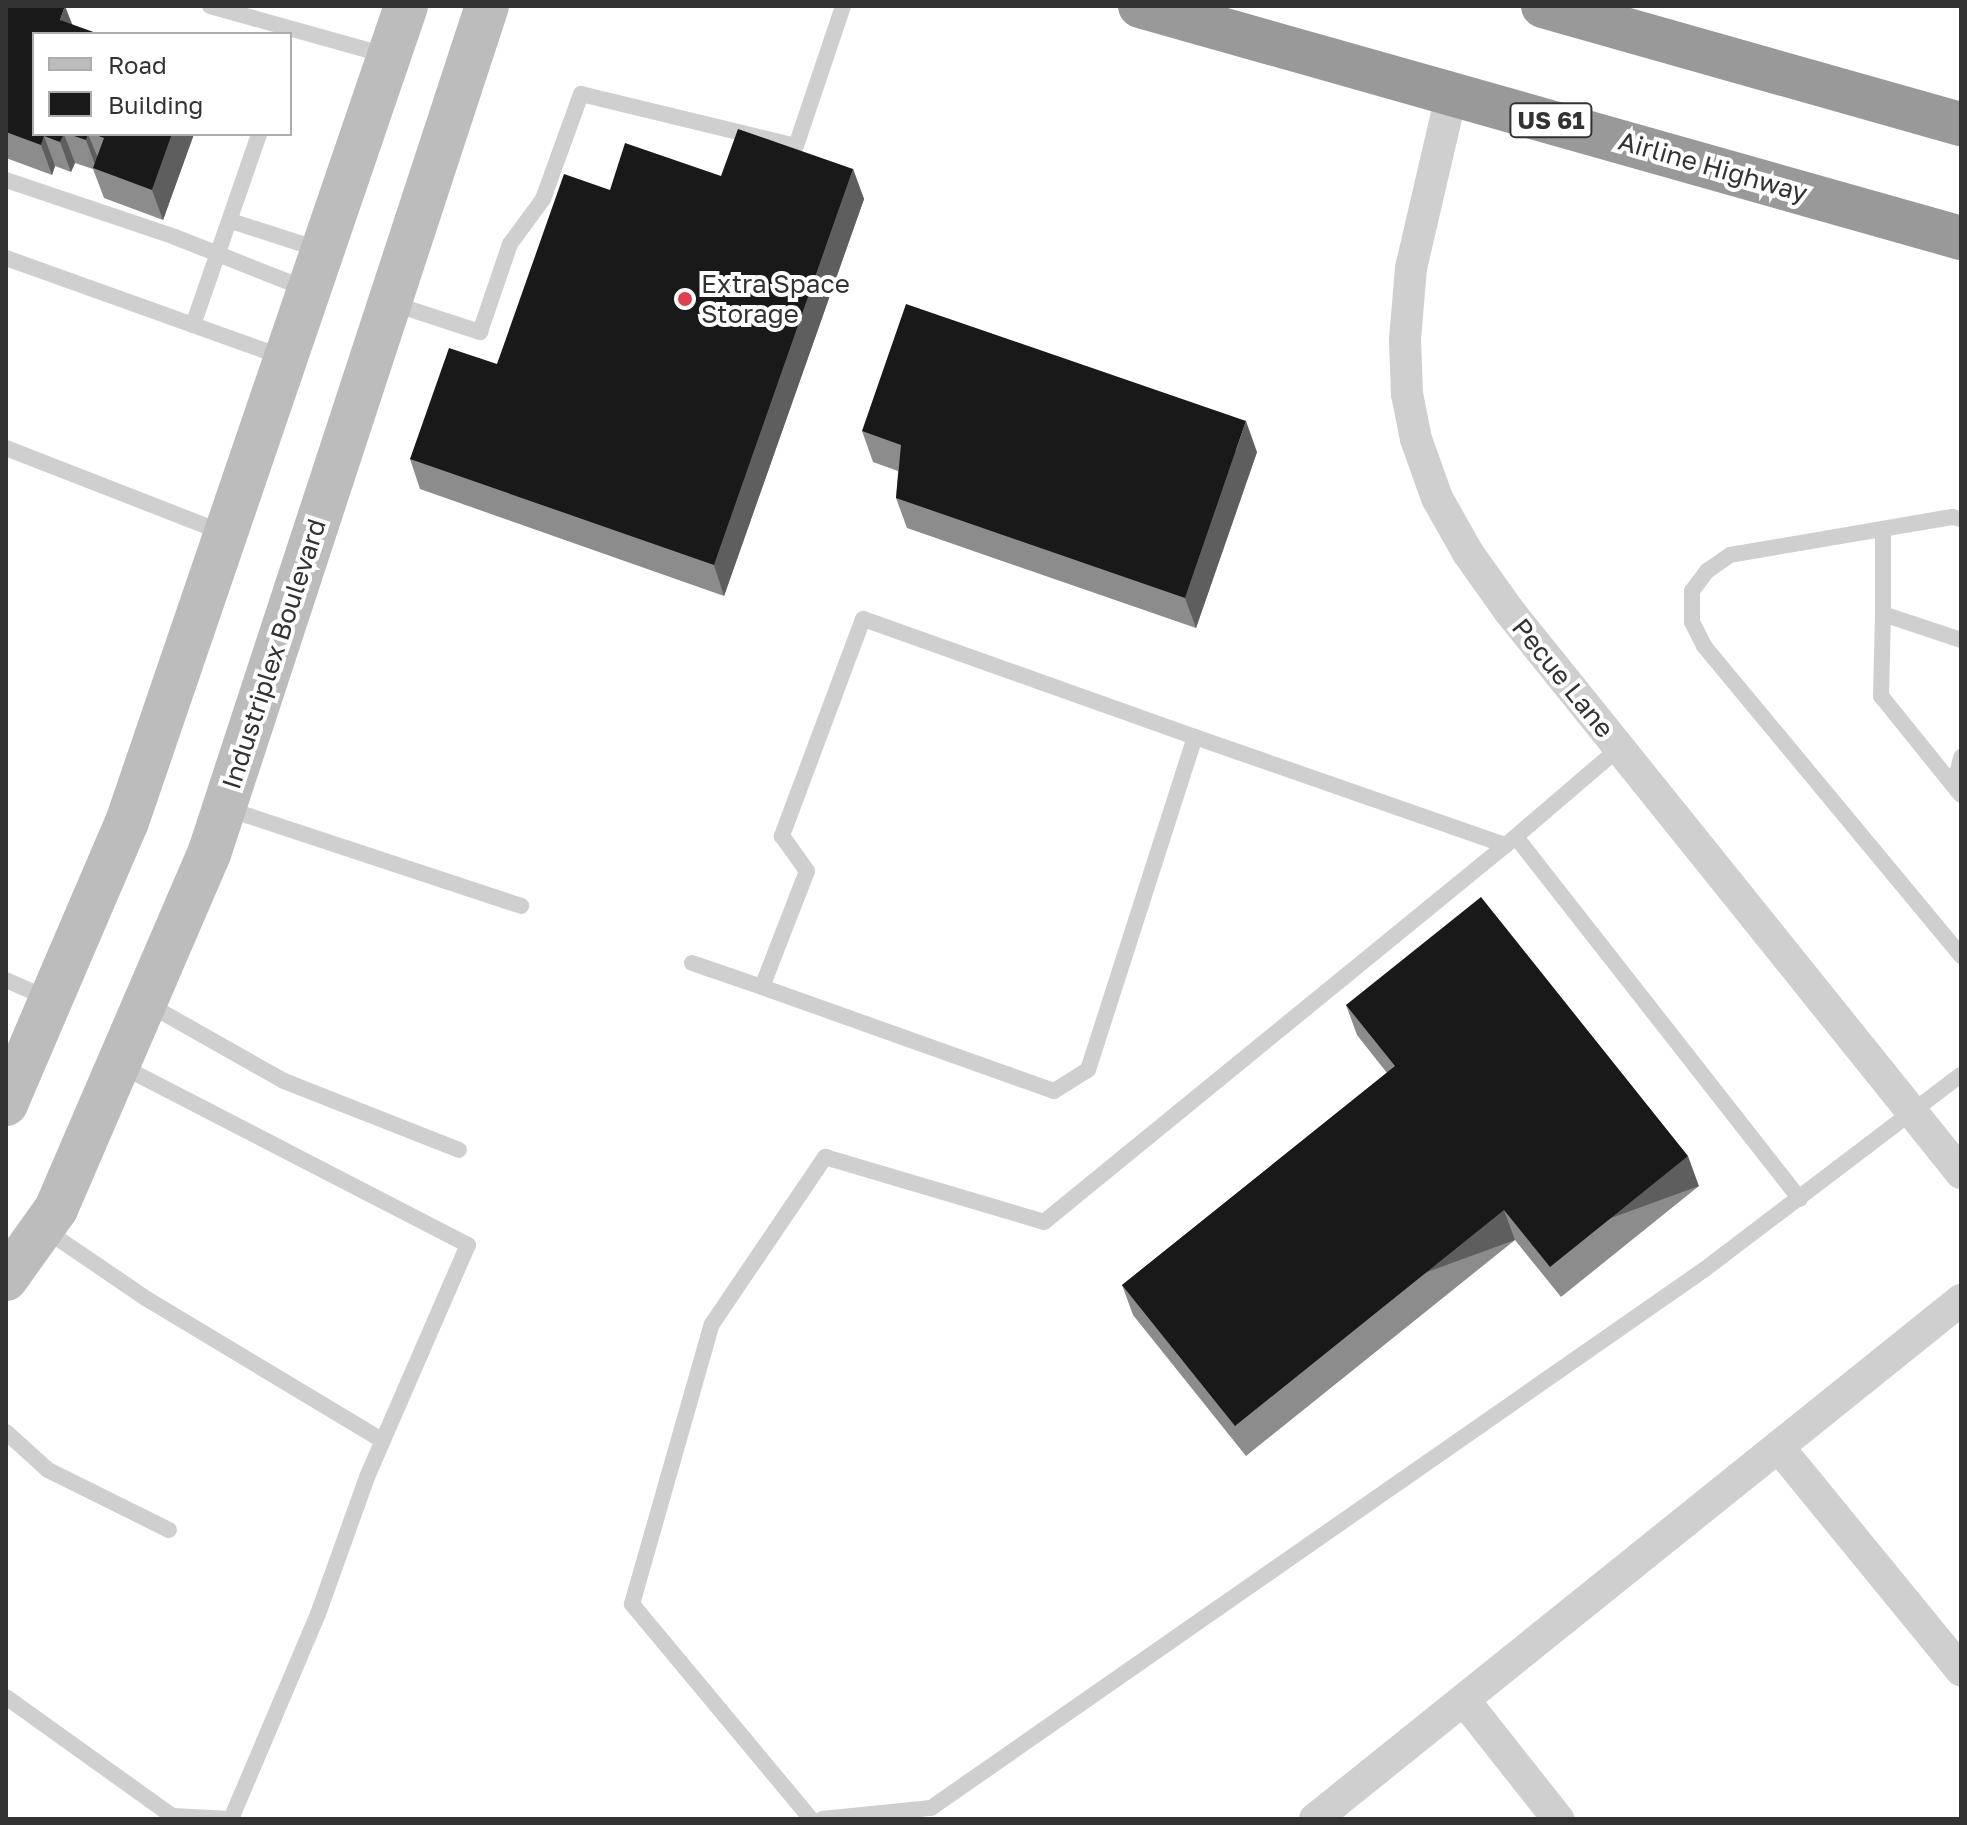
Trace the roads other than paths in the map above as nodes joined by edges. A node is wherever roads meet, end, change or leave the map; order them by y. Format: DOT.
graph roads {
  1 [pos="210,6"];
  2 [pos="406,6"];
  3 [pos="487,6"];
  4 [pos="843,6"];
  5 [pos="1140,6"];
  6 [pos="1543,6"];
  7 [pos="286,32"];
  8 [pos="292,34"];
  9 [pos="389,56"];
  10 [pos="1452,92"];
  11 [pos="1961,124"];
  12 [pos="258,136"];
  13 [pos="6,180"];
  14 [pos="231,221"];
  15 [pos="1961,238"];
  16 [pos="219,255"];
  17 [pos="6,258"];
  18 [pos="316,270"];
  19 [pos="389,303"];
  20 [pos="193,325"];
  21 [pos="286,358"];
  22 [pos="6,448"];
  23 [pos="1961,519"];
  24 [pos="1883,529"];
  25 [pos="226,534"];
  26 [pos="1883,614"];
  27 [pos="1961,640"];
  28 [pos="1195,737"];
  29 [pos="1619,748"];
  30 [pos="1961,757"];
  31 [pos="1957,791"];
  32 [pos="224,808"];
  33 [pos="1511,841"];
  34 [pos="521,906"];
  35 [pos="1961,956"];
  36 [pos="692,963"];
  37 [pos="6,980"];
  38 [pos="762,987"];
  39 [pos="50,1000"];
  40 [pos="145,1003"];
  41 [pos="118,1064"];
  42 [pos="1961,1075"];
  43 [pos="6,1104"];
  44 [pos="1913,1113"];
  45 [pos="459,1150"];
  46 [pos="1961,1173"];
  47 [pos="1800,1199"];
  48 [pos="42,1228"];
  49 [pos="6,1279"];
  50 [pos="1961,1300"];
  51 [pos="6,1432"];
  52 [pos="383,1441"];
  53 [pos="1780,1449"];
  54 [pos="169,1530"];
  55 [pos="1961,1670"];
  56 [pos="6,1697"];
  57 [pos="1464,1700"];
  58 [pos="811,1819"];
  59 [pos="822,1819"];
  60 [pos="1315,1819"];
  61 [pos="1558,1819"];
  1 -- 7 [label="lane"];
  2 -- 9 [label="street"];
  3 -- 19 [label="street, Industriplex Boulevard"];
  4 -- 19 [label="lane"];
  5 -- 10 [label="highway, Airline Highway / US 61"];
  6 -- 11 [label="highway"];
  8 -- 9 [label="lane"];
  9 -- 18 [label="street"];
  10 -- 15 [label="highway, Airline Highway / US 61"];
  10 -- 29 [label="street, Pecue Lane"];
  12 -- 14 [label="lane"];
  13 -- 16 [label="lane"];
  14 -- 16 [label="lane"];
  14 -- 18 [label="lane"];
  16 -- 18 [label="lane"];
  16 -- 20 [label="lane"];
  17 -- 20 [label="lane"];
  18 -- 21 [label="street"];
  19 -- 32 [label="street, Industriplex Boulevard"];
  20 -- 21 [label="lane"];
  21 -- 25 [label="street"];
  22 -- 25 [label="lane"];
  23 -- 24 [label="lane"];
  24 -- 26 [label="lane"];
  24 -- 35 [label="lane"];
  25 -- 39 [label="street"];
  26 -- 27 [label="lane"];
  26 -- 31 [label="lane"];
  28 -- 33 [label="lane"];
  28 -- 38 [label="lane"];
  28 -- 38 [label="lane"];
  29 -- 33 [label="lane"];
  29 -- 44 [label="street, Pecue Lane"];
  30 -- 31 [label="lane"];
  32 -- 34 [label="lane"];
  32 -- 40 [label="street, Industriplex Boulevard"];
  33 -- 47 [label="lane"];
  33 -- 58 [label="lane"];
  36 -- 38 [label="lane"];
  37 -- 39 [label="lane"];
  39 -- 43 [label="street"];
  40 -- 41 [label="street, Industriplex Boulevard"];
  40 -- 45 [label="lane"];
  41 -- 48 [label="street, Industriplex Boulevard"];
  41 -- 52 [label="lane"];
  42 -- 44 [label="lane"];
  44 -- 46 [label="street, Pecue Lane"];
  44 -- 47 [label="lane"];
  47 -- 59 [label="lane"];
  48 -- 49 [label="street, Industriplex Boulevard"];
  48 -- 52 [label="lane"];
  50 -- 53 [label="street"];
  51 -- 54 [label="lane"];
  52 -- 56 [label="lane"];
  53 -- 55 [label="street"];
  53 -- 57 [label="street"];
  57 -- 60 [label="street"];
  57 -- 61 [label="street"];
}
